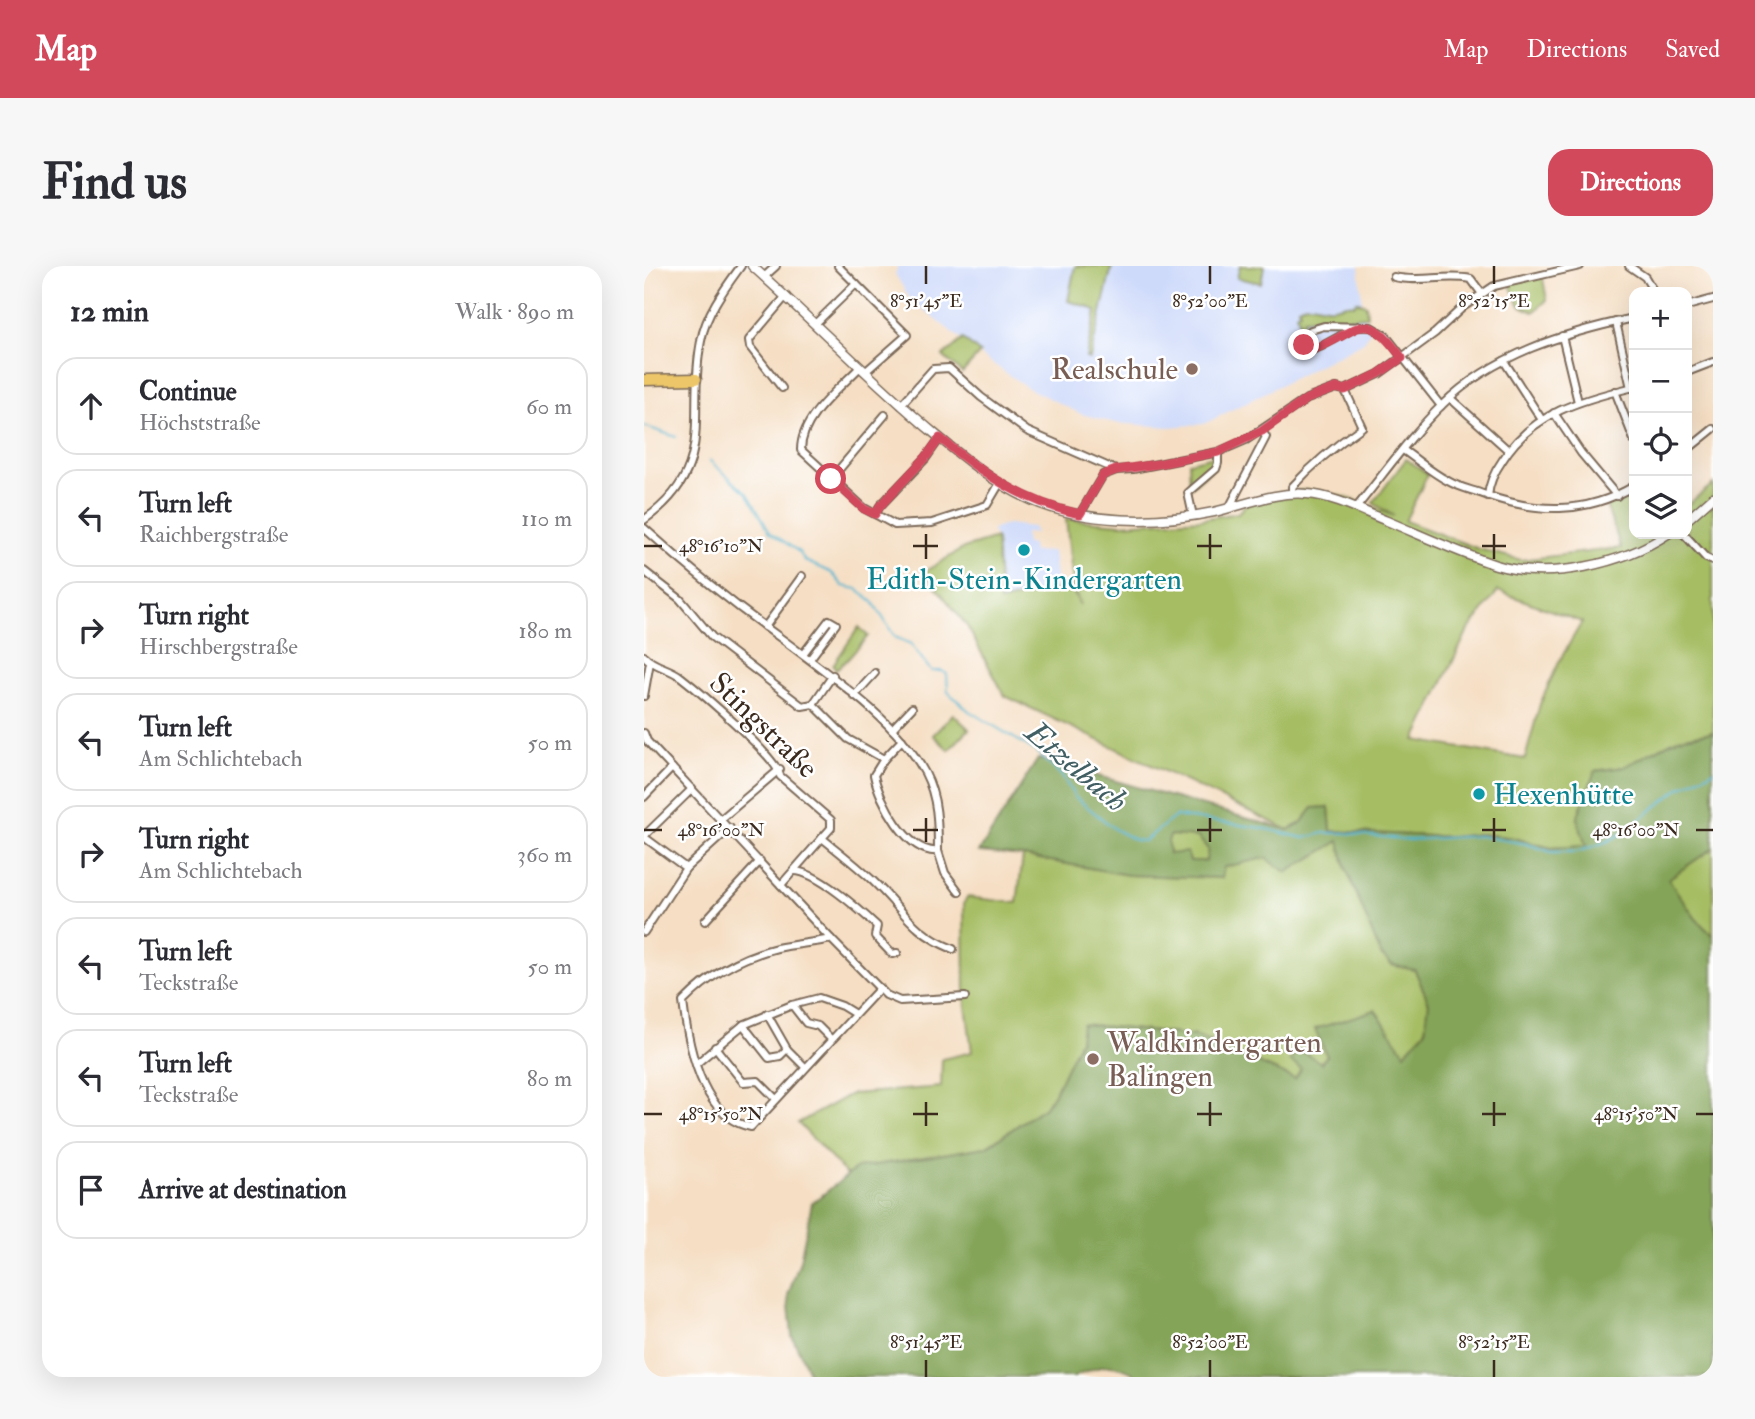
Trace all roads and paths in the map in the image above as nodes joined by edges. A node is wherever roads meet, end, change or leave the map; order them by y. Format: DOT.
graph roads {
  1 [pos="741,266"];
  2 [pos="752,266"];
  3 [pos="776,266"];
  4 [pos="838,266"];
  5 [pos="1580,266"];
  6 [pos="1629,266"];
  7 [pos="1394,276"];
  8 [pos="764,277"];
  9 [pos="856,284"];
  10 [pos="1651,287"];
  11 [pos="1482,294"];
  12 [pos="786,296"];
  13 [pos="1713,299"];
  14 [pos="1692,305"];
  15 [pos="1629,319"];
  16 [pos="1616,322"];
  17 [pos="815,324"];
  18 [pos="1357,327"];
  19 [pos="1562,336"];
  20 [pos="1402,358"];
  21 [pos="1504,361"];
  22 [pos="1713,362"];
  23 [pos="862,370"];
  24 [pos="1692,370"];
  25 [pos="1629,372"];
  26 [pos="696,379"];
  27 [pos="644,380"];
  28 [pos="782,388"];
  29 [pos="1629,388"];
  30 [pos="1345,390"];
  31 [pos="1615,390"];
  32 [pos="1450,398"];
  33 [pos="1578,402"];
  34 [pos="901,405"];
  35 [pos="1441,406"];
  36 [pos="1554,413"];
  37 [pos="885,415"];
  38 [pos="1542,420"];
  39 [pos="1629,427"];
  40 [pos="1713,429"];
  41 [pos="1262,431"];
  42 [pos="940,438"];
  43 [pos="1692,446"];
  44 [pos="1403,450"];
  45 [pos="1508,450"];
  46 [pos="1218,452"];
  47 [pos="1116,470"];
  48 [pos="831,479"];
  49 [pos="1000,483"];
  50 [pos="1629,489"];
  51 [pos="1293,494"];
  52 [pos="1617,495"];
  53 [pos="1488,496"];
  54 [pos="1713,498"];
  55 [pos="1229,508"];
  56 [pos="1356,508"];
  57 [pos="875,514"];
  58 [pos="1080,514"];
  59 [pos="1193,516"];
  60 [pos="1692,516"];
  61 [pos="644,520"];
  62 [pos="644,528"];
  63 [pos="1660,539"];
  64 [pos="1689,539"];
  65 [pos="1713,561"];
  66 [pos="644,571"];
  67 [pos="802,576"];
  68 [pos="765,626"];
  69 [pos="803,654"];
  70 [pos="644,656"];
  71 [pos="810,659"];
  72 [pos="650,662"];
  73 [pos="875,673"];
  74 [pos="832,675"];
  75 [pos="644,696"];
  76 [pos="854,696"];
  77 [pos="813,704"];
  78 [pos="912,708"];
  79 [pos="891,729"];
  80 [pos="644,733"];
  81 [pos="902,740"];
  82 [pos="646,743"];
  83 [pos="884,759"];
  84 [pos="673,768"];
  85 [pos="780,769"];
  86 [pos="692,789"];
  87 [pos="644,797"];
  88 [pos="720,820"];
  89 [pos="730,828"];
  90 [pos="644,836"];
  91 [pos="822,838"];
  92 [pos="938,851"];
  93 [pos="760,861"];
  94 [pos="686,868"];
  95 [pos="794,871"];
  96 [pos="781,885"];
  97 [pos="959,892"];
  98 [pos="705,921"];
  99 [pos="644,932"];
  100 [pos="831,939"];
  101 [pos="953,949"];
  102 [pos="897,953"];
  103 [pos="880,988"];
  104 [pos="965,997"];
  105 [pos="792,1005"];
  106 [pos="767,1014"];
  107 [pos="855,1014"];
  108 [pos="743,1025"];
  109 [pos="831,1039"];
  110 [pos="715,1047"];
  111 [pos="787,1049"];
  112 [pos="696,1064"];
  113 [pos="805,1068"];
  114 [pos="776,1098"];
  1 -- 26 [label="street"];
  2 -- 8 [label="street"];
  3 -- 8 [label="street"];
  4 -- 9 [label="street"];
  5 -- 11 [label="street"];
  6 -- 10 [label="street"];
  7 -- 11 [label="street"];
  8 -- 12 [label="street"];
  9 -- 17 [label="street"];
  9 -- 23 [label="street"];
  11 -- 20 [label="street"];
  12 -- 17 [label="street"];
  12 -- 28 [label="street"];
  13 -- 14 [label="street"];
  15 -- 16 [label="street"];
  16 -- 19 [label="street"];
  16 -- 25 [label="street"];
  17 -- 23 [label="street"];
  18 -- 18 [label="street"];
  18 -- 20 [label="street"];
  19 -- 21 [label="street"];
  19 -- 33 [label="street"];
  20 -- 30 [label="street"];
  20 -- 35 [label="street"];
  21 -- 32 [label="street"];
  21 -- 38 [label="street"];
  22 -- 24 [label="street"];
  23 -- 34 [label="street"];
  23 -- 48 [label="street"];
  26 -- 27 [label="highway"];
  26 -- 61 [label="street"];
  29 -- 31 [label="street"];
  30 -- 41 [label="street"];
  30 -- 51 [label="street"];
  31 -- 33 [label="street"];
  31 -- 39 [label="street"];
  32 -- 35 [label="street"];
  32 -- 45 [label="street"];
  33 -- 36 [label="street"];
  34 -- 42 [label="street"];
  34 -- 47 [label="street"];
  35 -- 44 [label="street"];
  36 -- 38 [label="street"];
  36 -- 52 [label="street"];
  37 -- 48 [label="street"];
  38 -- 45 [label="street"];
  40 -- 43 [label="street"];
  41 -- 46 [label="street"];
  41 -- 55 [label="street"];
  42 -- 49 [label="street"];
  42 -- 57 [label="street"];
  44 -- 53 [label="street"];
  44 -- 56 [label="street"];
  45 -- 53 [label="street"];
  46 -- 47 [label="street"];
  46 -- 59 [label="street"];
  47 -- 58 [label="street"];
  48 -- 57 [label="street"];
  49 -- 57 [label="street"];
  49 -- 58 [label="street"];
  50 -- 52 [label="street"];
  51 -- 55 [label="street"];
  51 -- 56 [label="street"];
  52 -- 53 [label="street"];
  54 -- 60 [label="street"];
  55 -- 59 [label="street"];
  56 -- 63 [label="street"];
  58 -- 59 [label="street"];
  62 -- 68 [label="street"];
  64 -- 65 [label="street"];
  66 -- 77 [label="street"];
  67 -- 68 [label="street"];
  68 -- 69 [label="street"];
  69 -- 71 [label="street"];
  69 -- 71 [label="street"];
  70 -- 72 [label="street, Stingstraße"];
  71 -- 74 [label="street"];
  72 -- 75 [label="street"];
  72 -- 85 [label="street, Stingstraße"];
  73 -- 76 [label="street"];
  74 -- 76 [label="street"];
  74 -- 77 [label="street"];
  76 -- 79 [label="street"];
  77 -- 83 [label="street"];
  78 -- 79 [label="street"];
  79 -- 81 [label="street"];
  80 -- 82 [label="street"];
  81 -- 83 [label="street"];
  81 -- 92 [label="street"];
  82 -- 84 [label="street"];
  83 -- 92 [label="street"];
  84 -- 86 [label="street"];
  84 -- 87 [label="street"];
  85 -- 88 [label="street"];
  85 -- 91 [label="street, Stingstraße"];
  86 -- 88 [label="street"];
  86 -- 90 [label="street"];
  88 -- 89 [label="street"];
  89 -- 93 [label="street"];
  89 -- 94 [label="street"];
  90 -- 94 [label="street"];
  91 -- 95 [label="street"];
  91 -- 101 [label="street"];
  92 -- 97 [label="street"];
  93 -- 96 [label="street"];
  93 -- 98 [label="street"];
  94 -- 99 [label="street"];
  95 -- 96 [label="street"];
  95 -- 102 [label="street"];
  96 -- 100 [label="street"];
  100 -- 103 [label="street"];
  100 -- 112 [label="street"];
  103 -- 104 [label="street"];
  103 -- 107 [label="street"];
  105 -- 106 [label="street"];
  105 -- 107 [label="street"];
  105 -- 109 [label="street"];
  106 -- 108 [label="street"];
  106 -- 111 [label="street"];
  107 -- 109 [label="street"];
  108 -- 110 [label="street"];
  108 -- 111 [label="street"];
  109 -- 113 [label="street"];
  110 -- 112 [label="street"];
  110 -- 114 [label="street"];
  111 -- 113 [label="street"];
  112 -- 114 [label="street"];
  113 -- 114 [label="street"];
}
